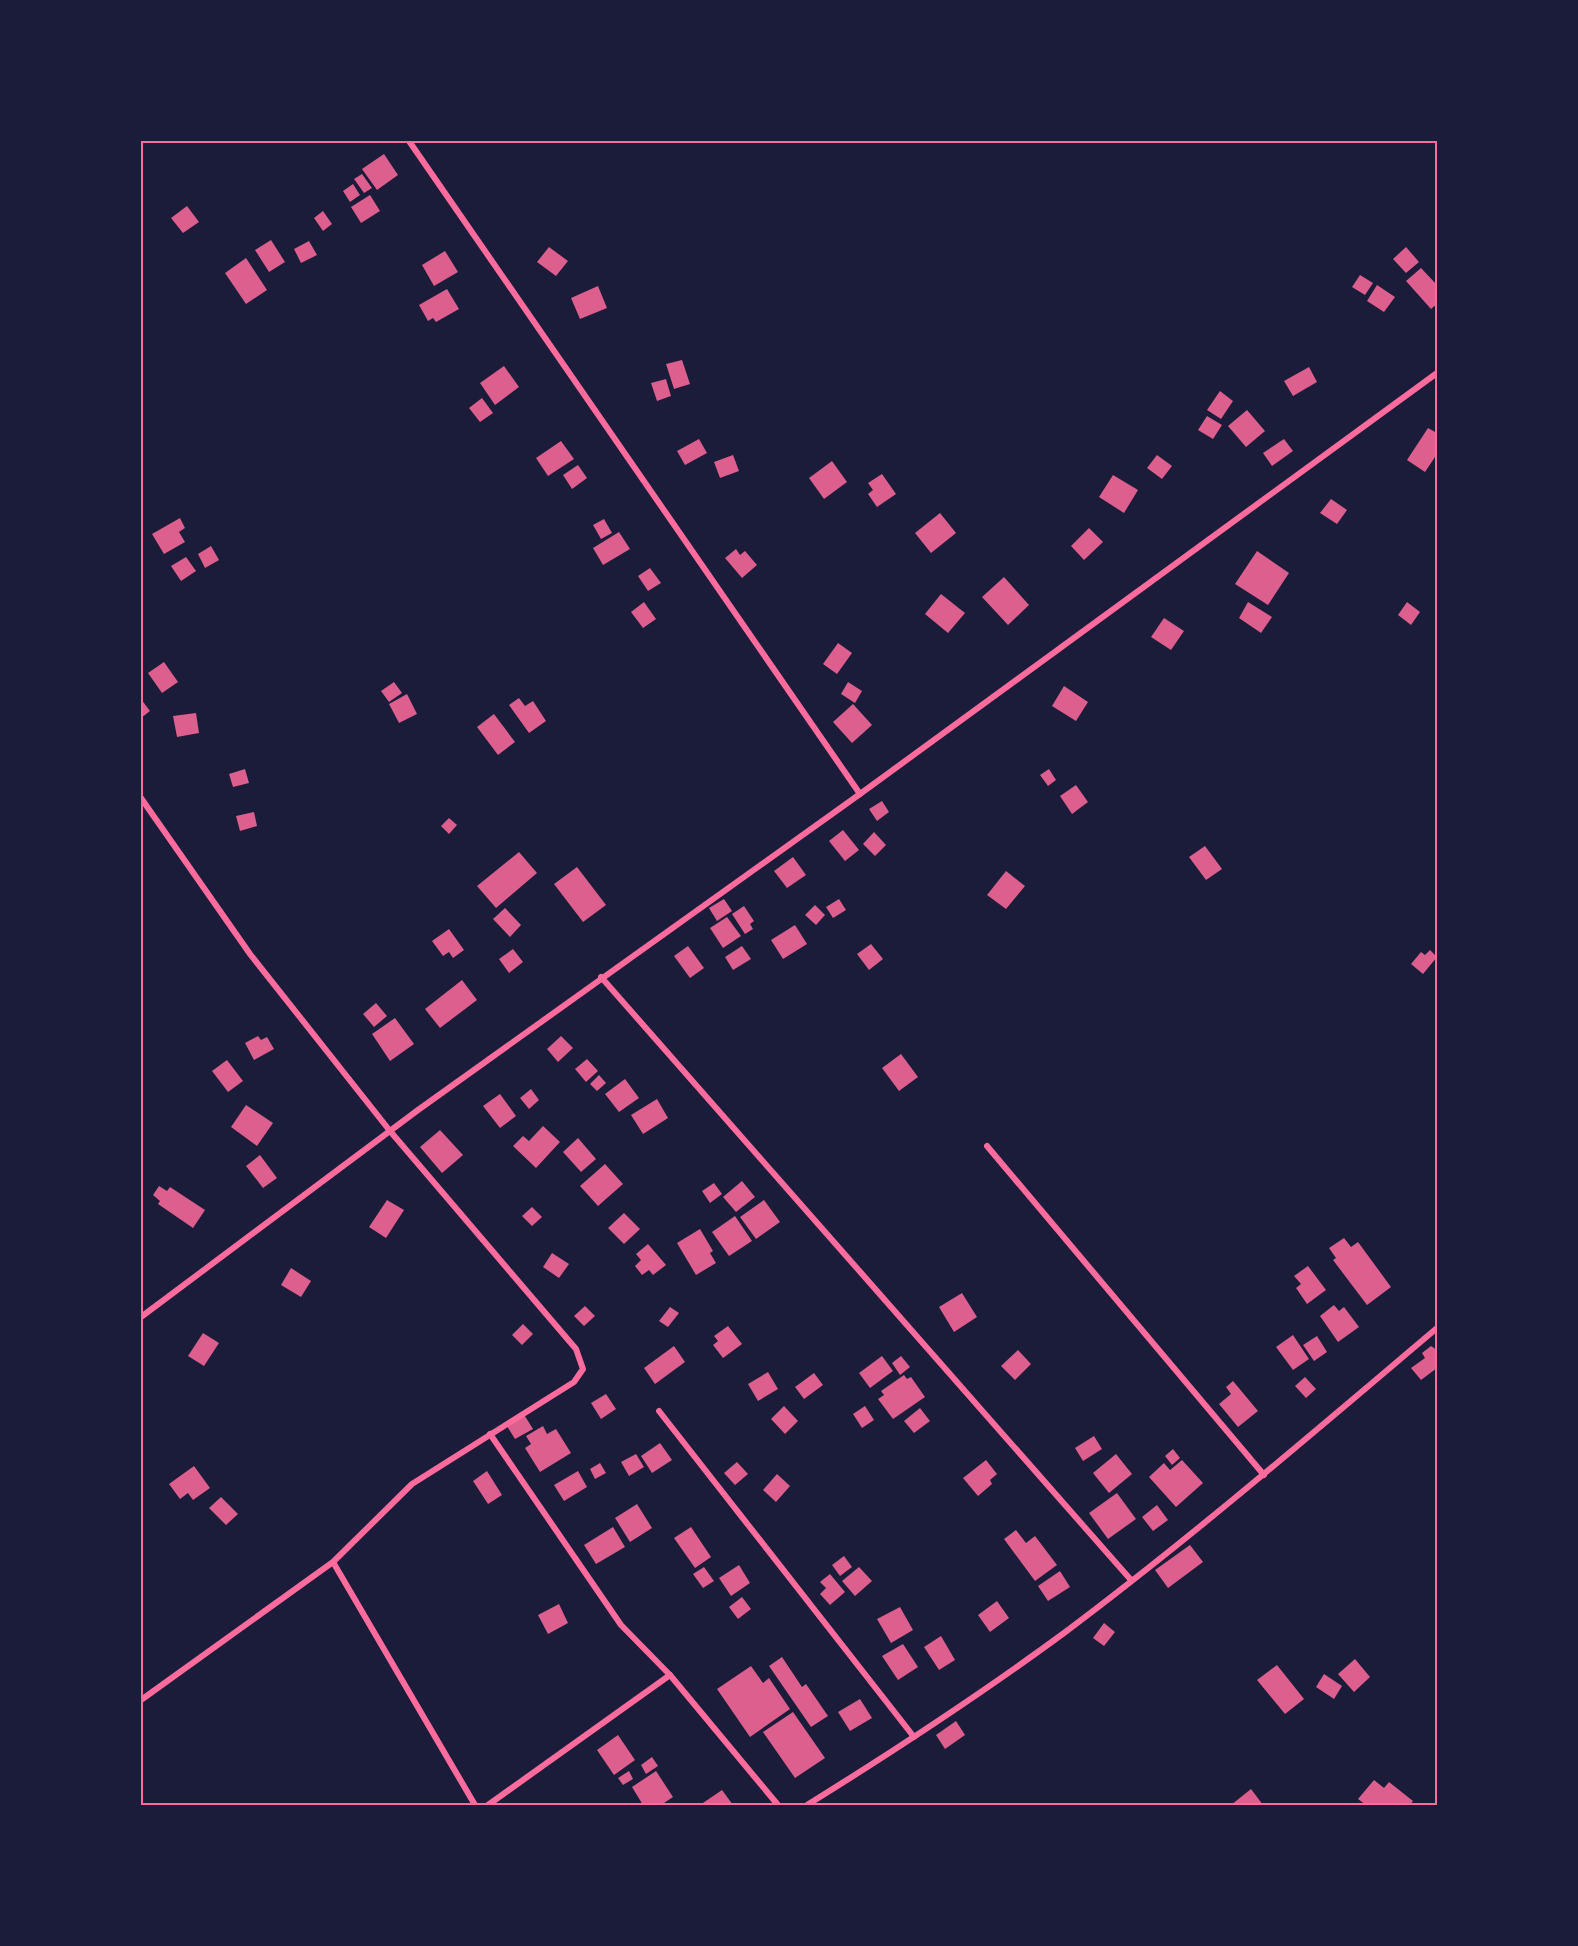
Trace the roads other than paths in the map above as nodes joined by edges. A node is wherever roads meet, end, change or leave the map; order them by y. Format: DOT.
graph roads {
  1 [pos="409,141"];
  2 [pos="1437,373"];
  3 [pos="860,794"];
  4 [pos="141,798"];
  5 [pos="601,977"];
  6 [pos="390,1131"];
  7 [pos="987,1146"];
  8 [pos="141,1317"];
  9 [pos="1437,1328"];
  10 [pos="658,1411"];
  11 [pos="490,1434"];
  12 [pos="1264,1475"];
  13 [pos="333,1562"];
  14 [pos="1131,1580"];
  15 [pos="670,1675"];
  16 [pos="141,1700"];
  17 [pos="914,1737"];
  18 [pos="476,1805"];
  19 [pos="488,1805"];
  20 [pos="778,1805"];
  21 [pos="807,1805"];
  1 -- 3 [label="street"];
  2 -- 3 [label="street"];
  3 -- 5 [label="street"];
  4 -- 6 [label="street"];
  5 -- 6 [label="street"];
  5 -- 14 [label="street"];
  6 -- 8 [label="street"];
  6 -- 11 [label="street"];
  7 -- 12 [label="street"];
  9 -- 12 [label="street"];
  10 -- 17 [label="street"];
  11 -- 13 [label="street"];
  11 -- 15 [label="street"];
  12 -- 14 [label="street"];
  13 -- 16 [label="street"];
  13 -- 18 [label="street"];
  14 -- 17 [label="street"];
  15 -- 19 [label="street"];
  15 -- 20 [label="street"];
  17 -- 21 [label="street"];
}
